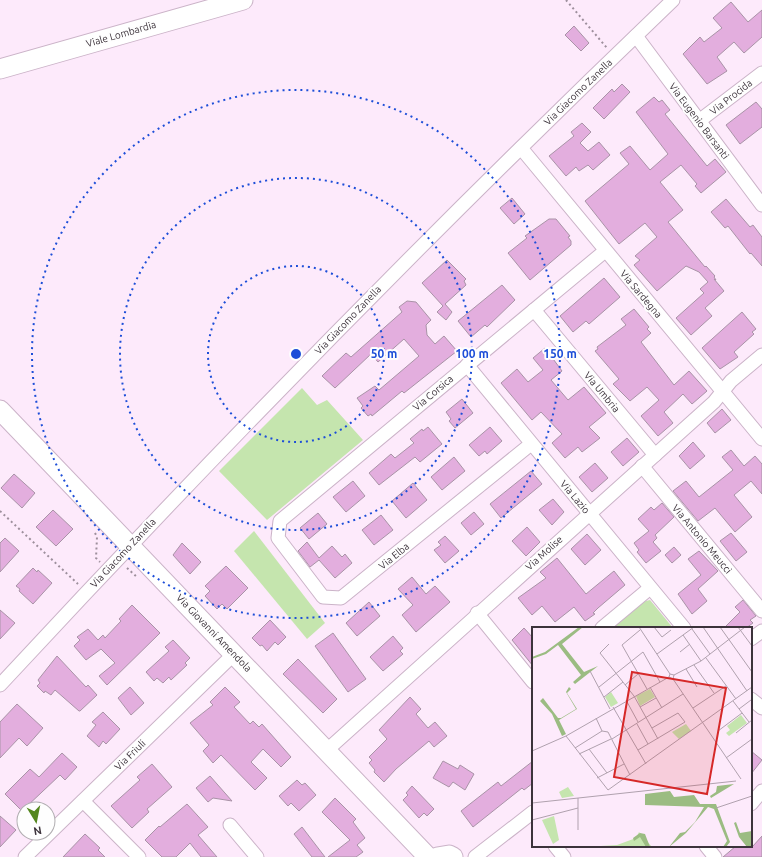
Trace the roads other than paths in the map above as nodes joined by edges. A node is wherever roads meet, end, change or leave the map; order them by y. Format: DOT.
graph roads {
  1 [pos="243,0"];
  2 [pos="673,0"];
  3 [pos="636,36"];
  4 [pos="0,69"];
  5 [pos="762,73"];
  6 [pos="699,121"];
  7 [pos="521,148"];
  8 [pos="762,205"];
  9 [pos="605,251"];
  10 [pos="534,310"];
  11 [pos="762,355"];
  12 [pos="467,365"];
  13 [pos="722,392"];
  14 [pos="0,410"];
  15 [pos="762,439"];
  16 [pos="531,444"];
  17 [pos="655,455"];
  18 [pos="642,466"];
  19 [pos="588,514"];
  20 [pos="280,521"];
  21 [pos="130,545"];
  22 [pos="650,588"];
  23 [pos="762,611"];
  24 [pos="477,614"];
  25 [pos="603,627"];
  26 [pos="683,627"];
  27 [pos="762,631"];
  28 [pos="752,638"];
  29 [pos="234,654"];
  30 [pos="532,681"];
  31 [pos="0,685"];
  32 [pos="752,699"];
  33 [pos="762,708"];
  34 [pos="326,751"];
  35 [pos="762,792"];
  36 [pos="82,801"];
  37 [pos="752,803"];
  38 [pos="532,815"];
  39 [pos="230,825"];
  40 [pos="556,847"];
  41 [pos="26,857"];
  42 [pos="139,857"];
  43 [pos="257,857"];
  44 [pos="428,857"];
  45 [pos="437,857"];
  46 [pos="453,857"];
  47 [pos="475,857"];
  48 [pos="564,857"];
  1 -- 4 [label="street, Viale Lombardia"];
  2 -- 3 [label="street, Via Giacomo Zanella"];
  3 -- 6 [label="street, Via Eugenio Barsanti"];
  3 -- 7 [label="street, Via Giacomo Zanella"];
  5 -- 6 [label="street, Via Procida"];
  6 -- 8 [label="street, Via Eugenio Barsanti"];
  7 -- 9 [label="street, Via Sardegna"];
  7 -- 21 [label="street, Via Giacomo Zanella"];
  9 -- 10 [label="street, Via Corsica"];
  9 -- 13 [label="street, Via Sardegna"];
  10 -- 12 [label="street, Via Corsica"];
  10 -- 17 [label="street, Via Umbria"];
  11 -- 13 [label="street, Via Molise"];
  12 -- 16 [label="street, Via Lazio"];
  12 -- 20 [label="street, Via Corsica"];
  13 -- 15 [label="street, Via Sardegna"];
  13 -- 17 [label="street, Via Molise"];
  14 -- 21 [label="street, Via Giovanni Amendola"];
  16 -- 19 [label="street, Via Lazio"];
  16 -- 20 [label="street, Via Elba"];
  17 -- 18 [label="street, Via Molise"];
  18 -- 19 [label="street, Via Molise"];
  18 -- 23 [label="street, Via Antonio Meucci"];
  19 -- 22 [label="street, Via Lazio"];
  19 -- 24 [label="street, Via Molise"];
  21 -- 29 [label="street, Via Giovanni Amendola"];
  21 -- 31 [label="street, Via Giacomo Zanella"];
  22 -- 25 [label="street"];
  22 -- 26 [label="street, Via Lazio"];
  24 -- 30 [label="street"];
  24 -- 34 [label="street, Via Molise"];
  27 -- 28 [label="street"];
  29 -- 34 [label="street, Via Giovanni Amendola"];
  29 -- 36 [label="street, Via Friuli"];
  32 -- 33 [label="street"];
  34 -- 44 [label="street, Via Giovanni Amendola"];
  35 -- 37 [label="street"];
  36 -- 41 [label="street, Via Friuli"];
  36 -- 42 [label="street"];
  38 -- 47 [label="street"];
  39 -- 43 [label="street"];
  40 -- 48 [label="street"];
  45 -- 46 [label="street"];
}
